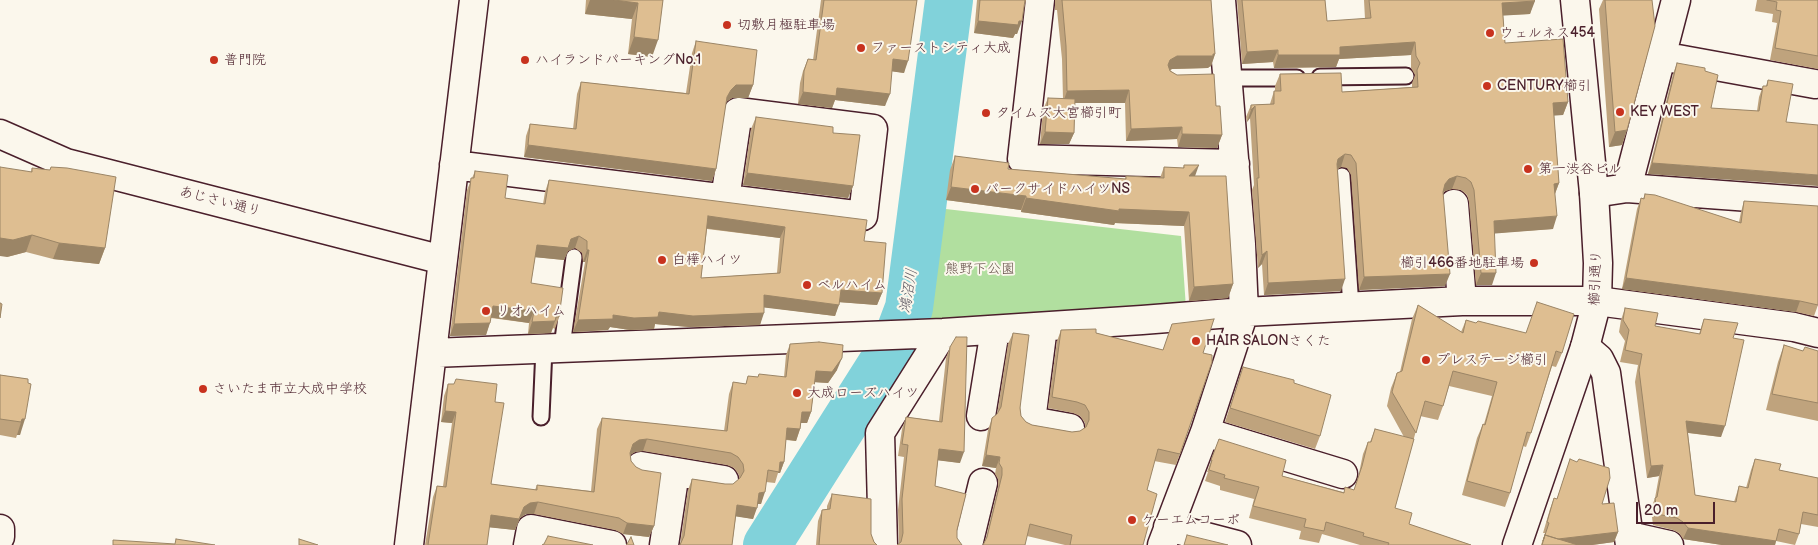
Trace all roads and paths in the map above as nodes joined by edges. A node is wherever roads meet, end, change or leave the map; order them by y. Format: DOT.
graph roads {
  1 [pos="474,0"];
  2 [pos="1040,0"];
  3 [pos="1221,0"];
  4 [pos="1575,0"];
  5 [pos="1676,0"];
  6 [pos="1661,56"];
  7 [pos="1406,76"];
  8 [pos="1219,78"];
  9 [pos="1815,84"];
  10 [pos="0,134"];
  11 [pos="1235,164"];
  12 [pos="454,165"];
  13 [pos="1342,176"];
  14 [pos="1627,188"];
  15 [pos="1594,192"];
  16 [pos="725,199"];
  17 [pos="1818,202"];
  18 [pos="1454,204"];
  19 [pos="574,257"];
  20 [pos="443,260"];
  21 [pos="1462,301"];
  22 [pos="1596,302"];
  23 [pos="1351,307"];
  24 [pos="1244,312"];
  25 [pos="1043,327"];
  26 [pos="995,330"];
  27 [pos="931,333"];
  28 [pos="1818,333"];
  29 [pos="1585,347"];
  30 [pos="553,348"];
  31 [pos="432,353"];
  32 [pos="981,416"];
  33 [pos="541,417"];
  34 [pos="1070,428"];
  35 [pos="1205,432"];
  36 [pos="641,466"];
  37 [pos="675,472"];
  38 [pos="1344,474"];
  39 [pos="724,480"];
  40 [pos="983,483"];
  41 [pos="0,528"];
  42 [pos="1165,536"];
  43 [pos="0,537"];
  44 [pos="1629,541"];
  45 [pos="409,545"];
  46 [pos="528,545"];
  47 [pos="612,545"];
  48 [pos="664,545"];
  49 [pos="883,545"];
  50 [pos="968,545"];
  51 [pos="1237,545"];
  52 [pos="1517,545"];
  53 [pos="1668,545"];
  1 -- 12 [label="street"];
  2 -- 11 [label="street"];
  3 -- 8 [label="street"];
  4 -- 15 [label="street, 櫛引通り"];
  5 -- 6 [label="street"];
  6 -- 9 [label="street"];
  6 -- 14 [label="street"];
  7 -- 8 [label="lane"];
  8 -- 11 [label="street"];
  10 -- 20 [label="street, あじさい通り"];
  11 -- 24 [label="street"];
  12 -- 16 [label="street"];
  12 -- 20 [label="street"];
  13 -- 23 [label="lane"];
  14 -- 15 [label="street"];
  14 -- 17 [label="street"];
  15 -- 22 [label="street, 櫛引通り"];
  16 -- 16 [label="street"];
  18 -- 21 [label="street"];
  19 -- 30 [label="lane"];
  20 -- 31 [label="street"];
  21 -- 22 [label="street"];
  21 -- 23 [label="street"];
  22 -- 28 [label="street"];
  22 -- 29 [label="street, 櫛引通り"];
  23 -- 24 [label="street"];
  24 -- 25 [label="street"];
  24 -- 35 [label="street"];
  25 -- 26 [label="street"];
  25 -- 34 [label="street"];
  26 -- 27 [label="street"];
  26 -- 32 [label="street"];
  27 -- 30 [label="street"];
  27 -- 49 [label="street"];
  29 -- 44 [label="street"];
  29 -- 52 [label="street, 櫛引通り"];
  30 -- 31 [label="street"];
  30 -- 33 [label="lane"];
  31 -- 45 [label="street"];
  35 -- 38 [label="street"];
  35 -- 42 [label="street"];
  36 -- 37 [label="street"];
  37 -- 39 [label="street"];
  37 -- 48 [label="street"];
  40 -- 50 [label="street"];
  41 -- 43 [label="street"];
  42 -- 51 [label="street"];
  44 -- 53 [label="street"];
  46 -- 47 [label="street"];
}
